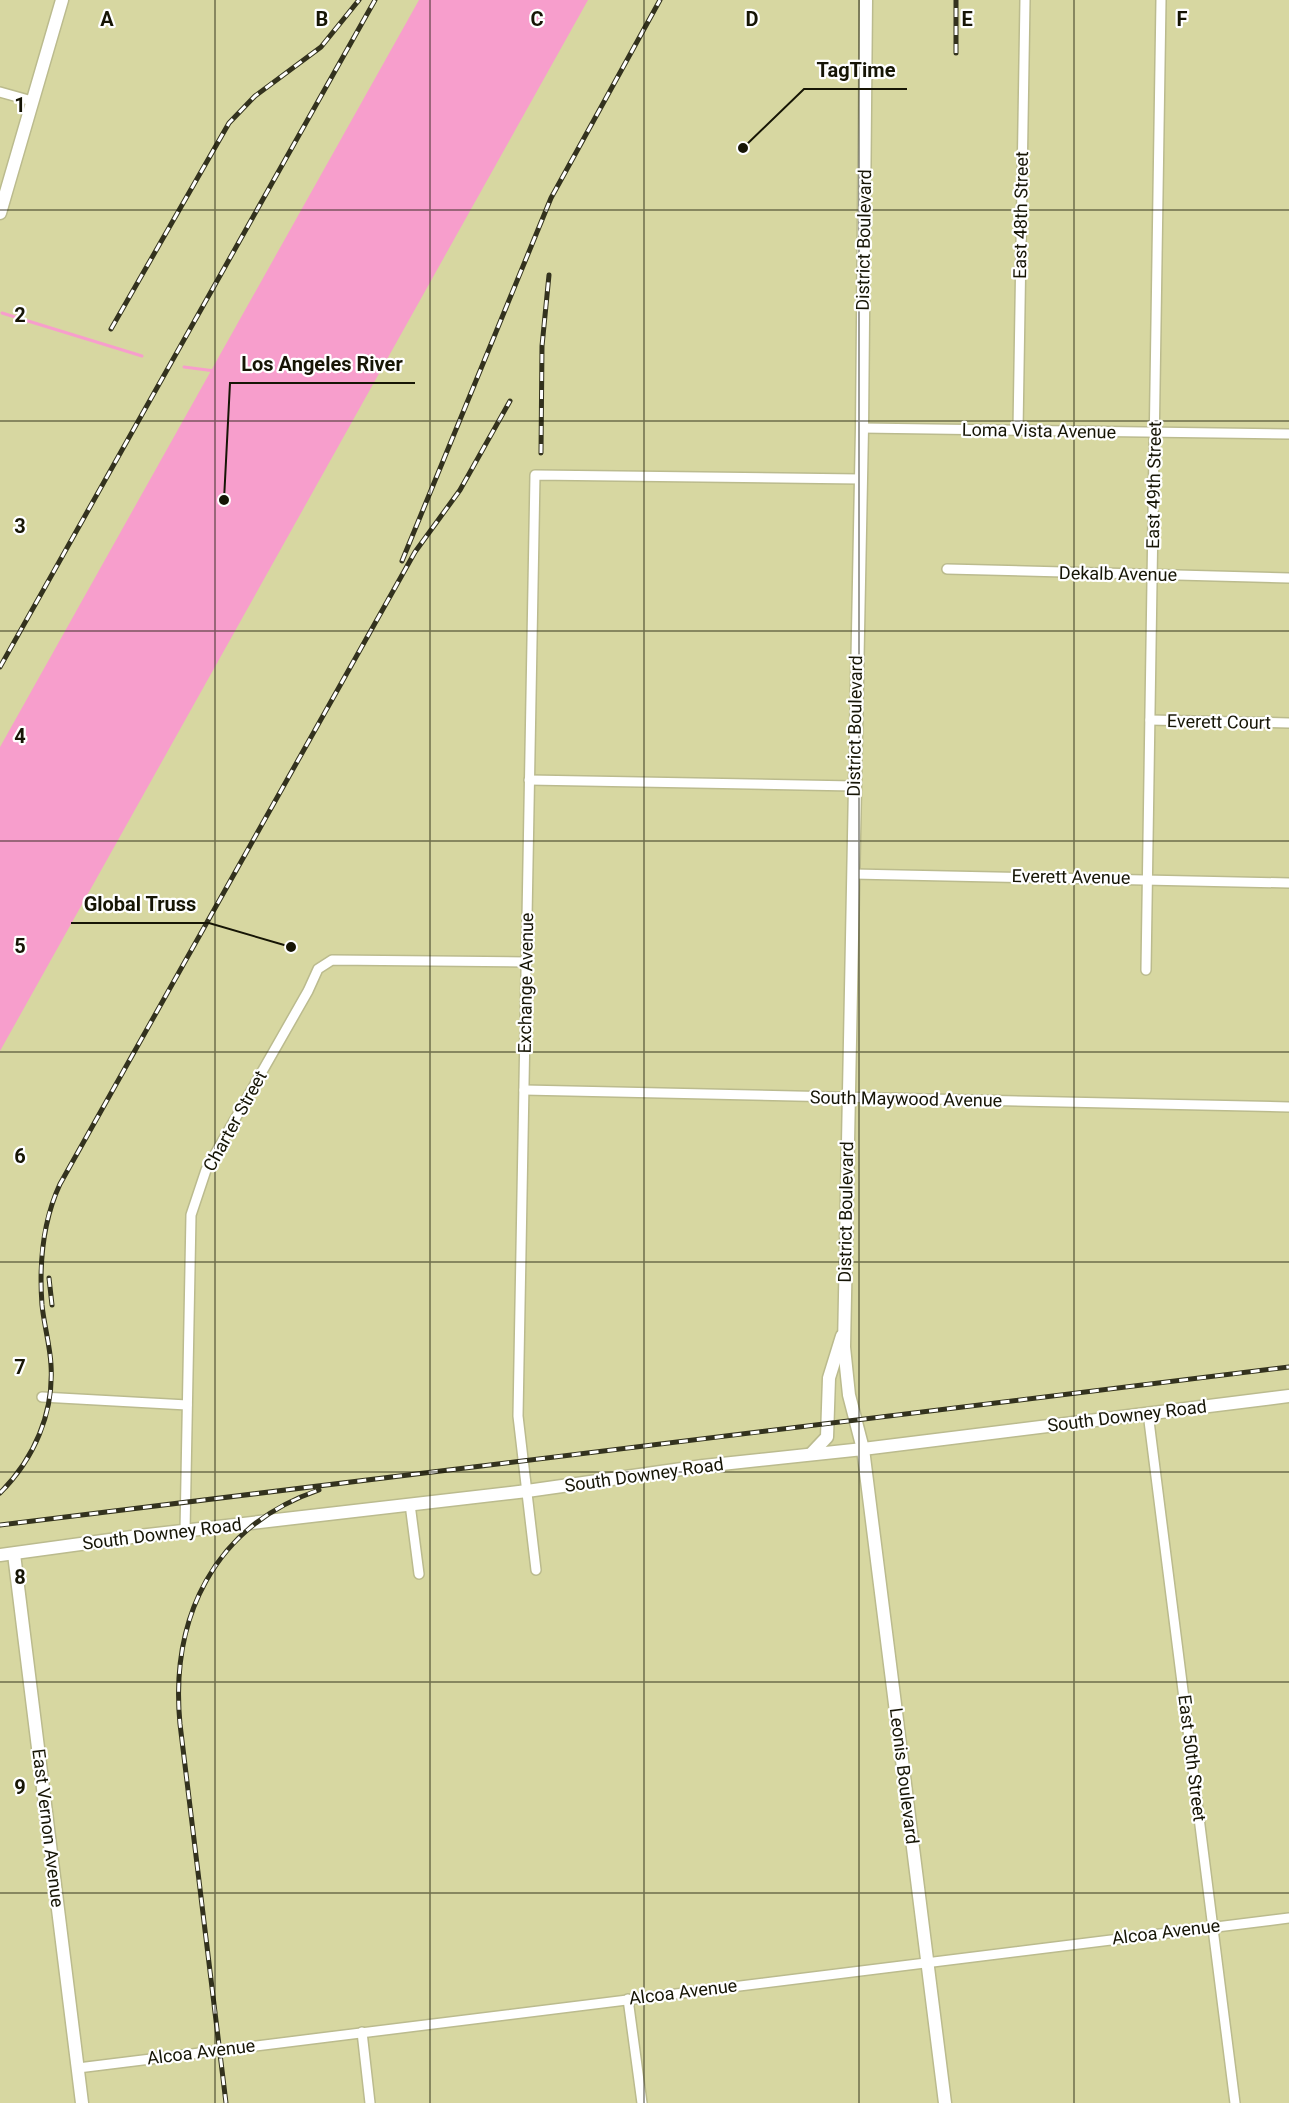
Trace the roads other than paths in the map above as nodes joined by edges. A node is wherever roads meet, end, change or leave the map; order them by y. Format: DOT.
graph roads {
  1 [pos="62,0"];
  2 [pos="866,0"];
  3 [pos="1025,0"];
  4 [pos="1161,0"];
  5 [pos="0,92"];
  6 [pos="32,101"];
  7 [pos="0,213"];
  8 [pos="862,428"];
  9 [pos="1018,430"];
  10 [pos="1154,432"];
  11 [pos="1289,434"];
  12 [pos="860,479"];
  13 [pos="947,569"];
  14 [pos="1152,574"];
  15 [pos="1289,578"];
  16 [pos="1150,720"];
  17 [pos="1289,723"];
  18 [pos="529,780"];
  19 [pos="854,786"];
  20 [pos="853,874"];
  21 [pos="1147,878"];
  22 [pos="1289,883"];
  23 [pos="526,962"];
  24 [pos="1146,970"];
  25 [pos="524,1090"];
  26 [pos="849,1097"];
  27 [pos="1289,1107"];
  28 [pos="844,1332"];
  29 [pos="1289,1396"];
  30 [pos="42,1397"];
  31 [pos="188,1405"];
  32 [pos="1148,1413"];
  33 [pos="862,1449"];
  34 [pos="810,1454"];
  35 [pos="527,1491"];
  36 [pos="410,1504"];
  37 [pos="186,1531"];
  38 [pos="14,1554"];
  39 [pos="0,1555"];
  40 [pos="536,1570"];
  41 [pos="419,1574"];
  42 [pos="1289,1918"];
  43 [pos="1213,1927"];
  44 [pos="927,1961"];
  45 [pos="628,1999"];
  46 [pos="362,2032"];
  47 [pos="78,2068"];
  48 [pos="82,2103"];
  49 [pos="370,2103"];
  50 [pos="642,2103"];
  51 [pos="945,2103"];
  52 [pos="1235,2103"];
  1 -- 6 [label="main road"];
  2 -- 8 [label="main road, District Boulevard"];
  3 -- 9 [label="street, East 48th Street"];
  4 -- 10 [label="street, East 49th Street"];
  5 -- 6 [label="street"];
  6 -- 7 [label="main road"];
  8 -- 9 [label="street, Loma Vista Avenue"];
  8 -- 12 [label="main road, District Boulevard"];
  9 -- 10 [label="street, Loma Vista Avenue"];
  10 -- 11 [label="street, Loma Vista Avenue"];
  10 -- 14 [label="street, East 49th Street"];
  12 -- 18 [label="street, Exchange Avenue"];
  12 -- 19 [label="main road, District Boulevard"];
  13 -- 14 [label="street, Dekalb Avenue"];
  14 -- 15 [label="street, Dekalb Avenue"];
  14 -- 16 [label="street, East 49th Street"];
  16 -- 17 [label="street, Everett Court"];
  16 -- 21 [label="street, East 49th Street"];
  18 -- 19 [label="street"];
  18 -- 23 [label="street, Exchange Avenue"];
  19 -- 20 [label="main road, District Boulevard"];
  20 -- 21 [label="street, Everett Avenue"];
  20 -- 26 [label="main road, District Boulevard"];
  21 -- 22 [label="street, Everett Avenue"];
  21 -- 24 [label="street, East 49th Street"];
  23 -- 25 [label="street, Exchange Avenue"];
  23 -- 31 [label="street, Charter Street"];
  25 -- 26 [label="street, South Maywood Avenue"];
  25 -- 35 [label="street, Exchange Avenue"];
  26 -- 27 [label="street, South Maywood Avenue"];
  26 -- 28 [label="main road, District Boulevard"];
  28 -- 33 [label="main road, District Boulevard"];
  28 -- 34 [label="main road"];
  29 -- 32 [label="main road, South Downey Road"];
  30 -- 31 [label="street"];
  31 -- 37 [label="street, Charter Street"];
  32 -- 33 [label="main road, South Downey Road"];
  32 -- 43 [label="street, East 50th Street"];
  33 -- 34 [label="main road, South Downey Road"];
  33 -- 44 [label="main road, Leonis Boulevard"];
  34 -- 35 [label="main road, South Downey Road"];
  35 -- 36 [label="main road, South Downey Road"];
  35 -- 40 [label="street, Exchange Avenue"];
  36 -- 37 [label="main road, South Downey Road"];
  36 -- 41 [label="street"];
  37 -- 38 [label="main road, South Downey Road"];
  38 -- 39 [label="main road, South Downey Road"];
  38 -- 47 [label="main road, East Vernon Avenue"];
  42 -- 43 [label="street, Alcoa Avenue"];
  43 -- 44 [label="street, Alcoa Avenue"];
  43 -- 52 [label="street, East 50th Street"];
  44 -- 45 [label="street, Alcoa Avenue"];
  44 -- 51 [label="main road, Leonis Boulevard"];
  45 -- 46 [label="street, Alcoa Avenue"];
  45 -- 50 [label="street"];
  46 -- 47 [label="street, Alcoa Avenue"];
  46 -- 49 [label="street"];
  47 -- 48 [label="main road, East Vernon Avenue"];
}
